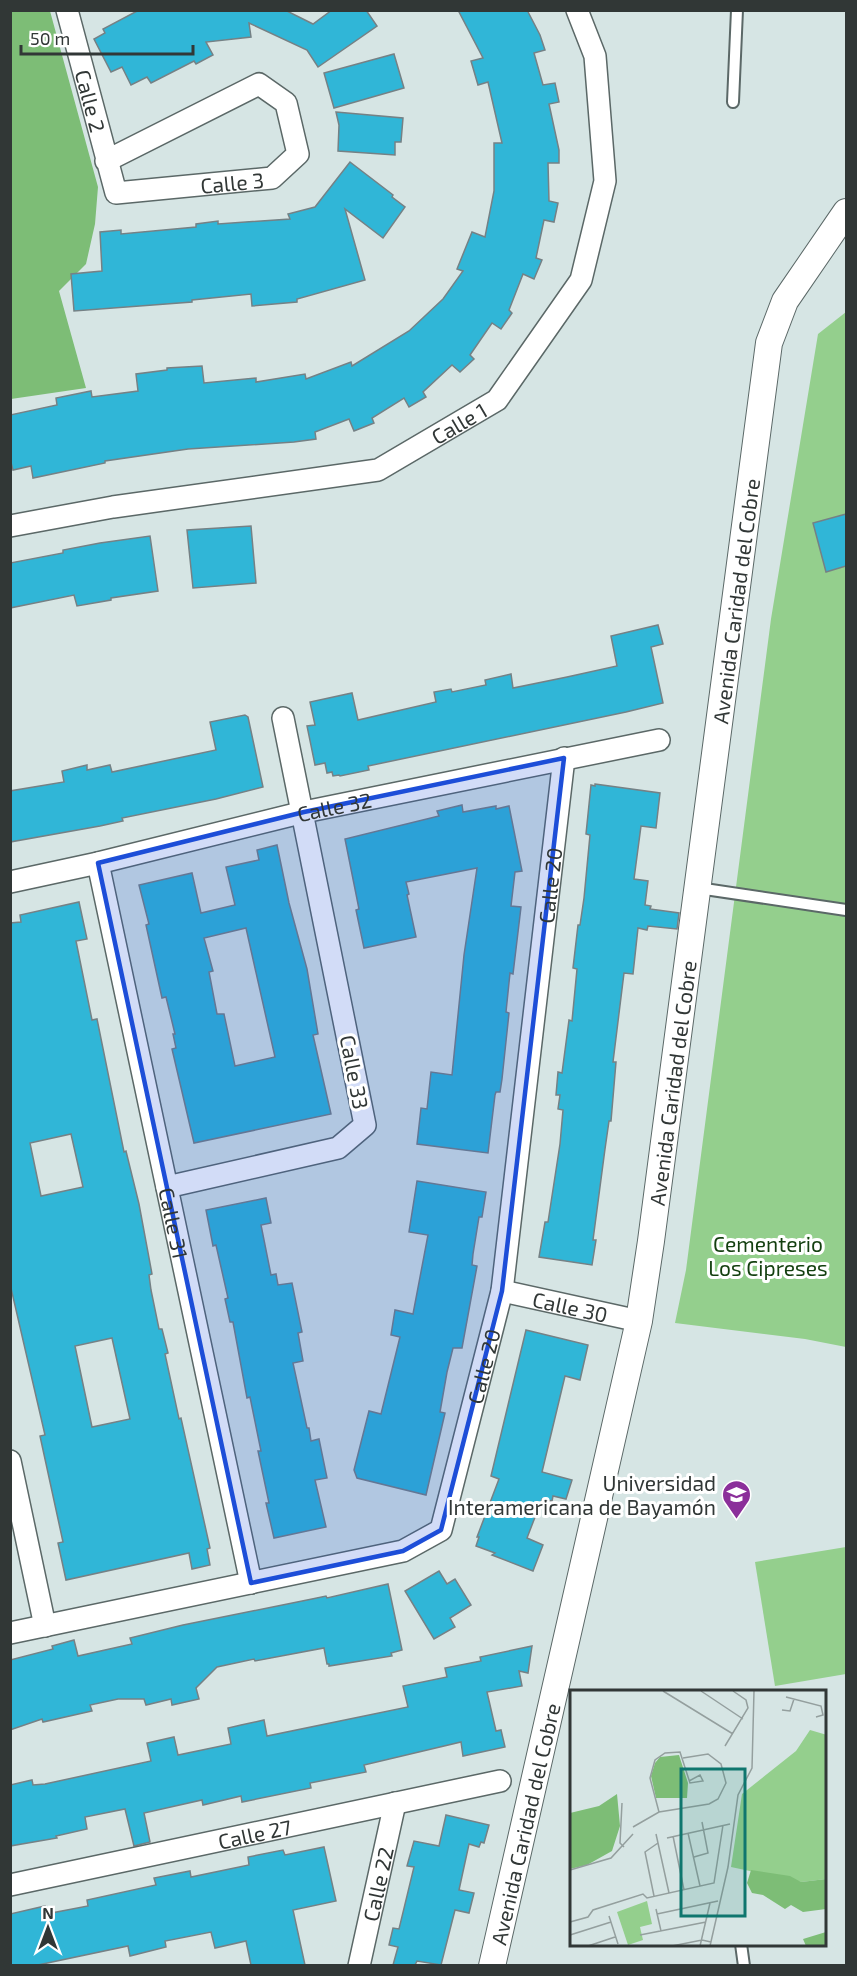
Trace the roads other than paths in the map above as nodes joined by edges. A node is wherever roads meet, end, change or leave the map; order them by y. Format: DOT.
graph roads {
  1 [pos="67,10"];
  2 [pos="577,10"];
  3 [pos="737,10"];
  4 [pos="733,102"];
  5 [pos="106,161"];
  6 [pos="116,192"];
  7 [pos="846,212"];
  8 [pos="10,526"];
  9 [pos="284,718"];
  10 [pos="659,740"];
  11 [pos="564,758"];
  12 [pos="304,812"];
  13 [pos="98,863"];
  14 [pos="10,882"];
  15 [pos="697,888"];
  16 [pos="846,910"];
  17 [pos="167,1187"];
  18 [pos="502,1291"];
  19 [pos="639,1321"];
  20 [pos="10,1461"];
  21 [pos="251,1583"];
  22 [pos="45,1626"];
  23 [pos="10,1633"];
  24 [pos="500,1781"];
  25 [pos="395,1803"];
  26 [pos="10,1885"];
  27 [pos="741,1946"];
  28 [pos="358,1965"];
  29 [pos="492,1965"];
  30 [pos="744,1965"];
  1 -- 5 [label="street, Calle 2"];
  2 -- 8 [label="street, Calle 1"];
  3 -- 4 [label="lane"];
  5 -- 6 [label="street, Calle 2"];
  5 -- 6 [label="street, Calle 3"];
  7 -- 15 [label="street, Avenida Caridad del Cobre"];
  9 -- 12 [label="street"];
  10 -- 11 [label="street, Calle 32"];
  11 -- 12 [label="street, Calle 32"];
  11 -- 18 [label="street, Calle 20"];
  12 -- 13 [label="street, Calle 32"];
  12 -- 17 [label="street, Calle 33"];
  13 -- 14 [label="street, Calle 32"];
  13 -- 17 [label="street, Calle 31"];
  15 -- 16 [label="lane"];
  15 -- 19 [label="street, Avenida Caridad del Cobre"];
  17 -- 21 [label="street, Calle 31"];
  18 -- 19 [label="street, Calle 30"];
  18 -- 21 [label="street, Calle 20"];
  19 -- 29 [label="street, Avenida Caridad del Cobre"];
  20 -- 22 [label="street"];
  21 -- 22 [label="street, Calle 20"];
  22 -- 23 [label="street, Calle 20"];
  24 -- 25 [label="street, Calle 27"];
  25 -- 26 [label="street, Calle 27"];
  25 -- 28 [label="street, Calle 22"];
  27 -- 30 [label="lane"];
}
